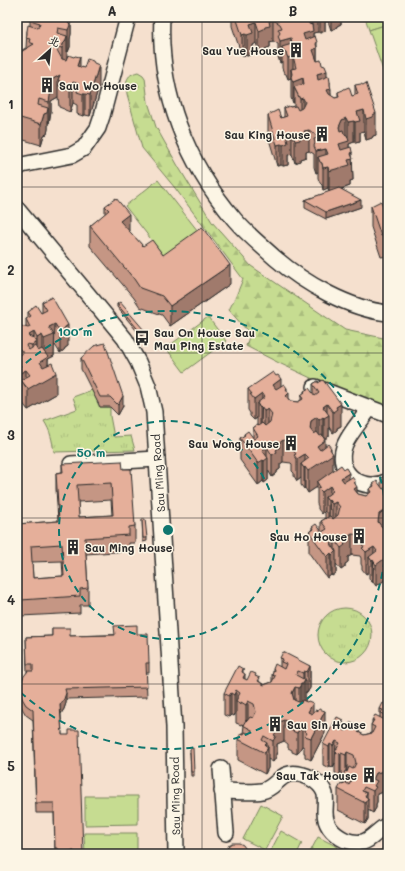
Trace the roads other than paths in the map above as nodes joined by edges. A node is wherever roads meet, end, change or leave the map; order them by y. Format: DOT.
graph roads {
  1 [pos="128,17"];
  2 [pos="162,17"];
  3 [pos="17,168"];
  4 [pos="17,209"];
  5 [pos="388,313"];
  6 [pos="315,387"];
  7 [pos="370,408"];
  8 [pos="388,415"];
  9 [pos="157,459"];
  10 [pos="71,464"];
  11 [pos="388,481"];
  12 [pos="221,769"];
  13 [pos="222,790"];
  14 [pos="388,825"];
  15 [pos="226,833"];
  16 [pos="176,854"];
  1 -- 3 [label="street"];
  2 -- 5 [label="street"];
  4 -- 9 [label="street, Sau Ming Road"];
  6 -- 7 [label="street"];
  7 -- 8 [label="street"];
  7 -- 11 [label="street"];
  9 -- 10 [label="street"];
  9 -- 16 [label="street, Sau Ming Road"];
  12 -- 13 [label="street"];
  13 -- 14 [label="street"];
  13 -- 15 [label="street"];
}
